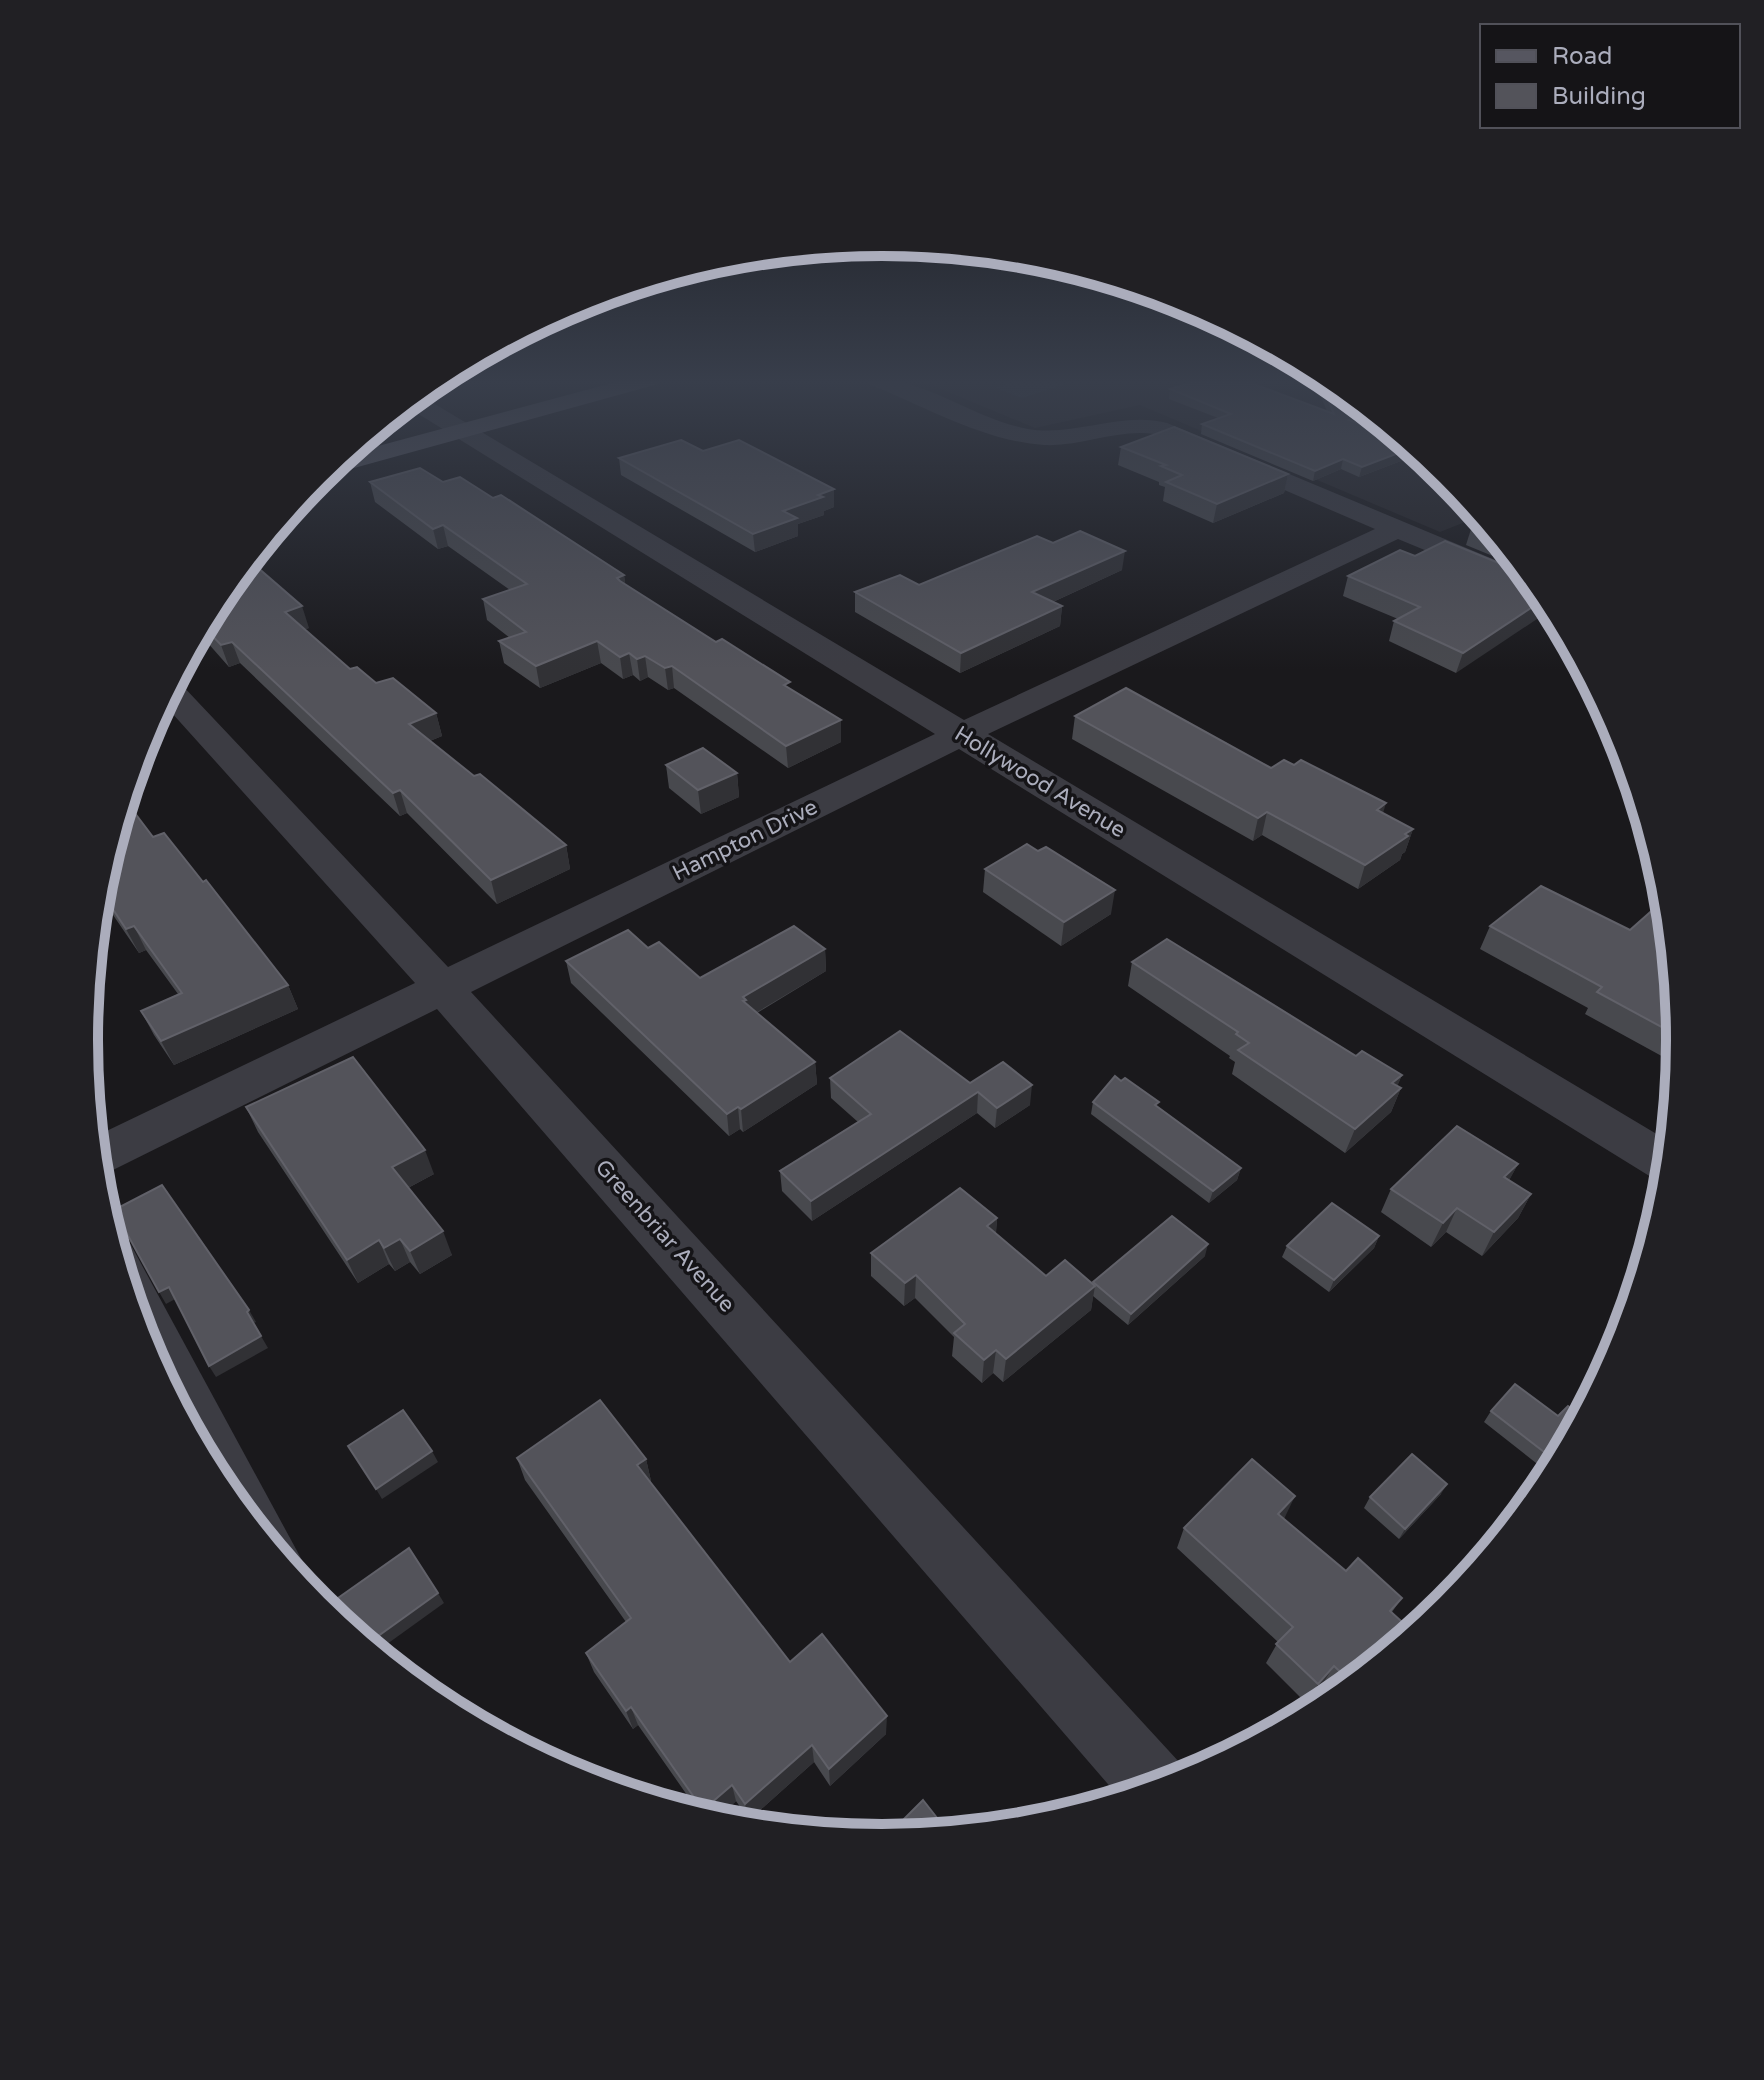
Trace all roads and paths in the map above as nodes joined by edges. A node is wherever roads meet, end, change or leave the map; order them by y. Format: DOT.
graph roads {
  1 [pos="539,476"];
  2 [pos="1272,476"];
  3 [pos="1397,529"];
  4 [pos="1511,577"];
  5 [pos="177,698"];
  6 [pos="962,734"];
  7 [pos="443,988"];
  8 [pos="107,1152"];
  9 [pos="1657,1157"];
  10 [pos="136,1279"];
  11 [pos="266,1525"];
  12 [pos="1147,1777"];
  1 -- 6 [label="street, Hollywood Avenue"];
  2 -- 3 [label="street"];
  3 -- 4 [label="street"];
  3 -- 6 [label="street, Hampton Drive"];
  5 -- 7 [label="street, Greenbriar Avenue"];
  6 -- 7 [label="street, Hampton Drive"];
  6 -- 9 [label="street, Hollywood Avenue"];
  7 -- 8 [label="street, Hampton Drive"];
  7 -- 12 [label="street, Greenbriar Avenue"];
  10 -- 11 [label="lane"];
}
